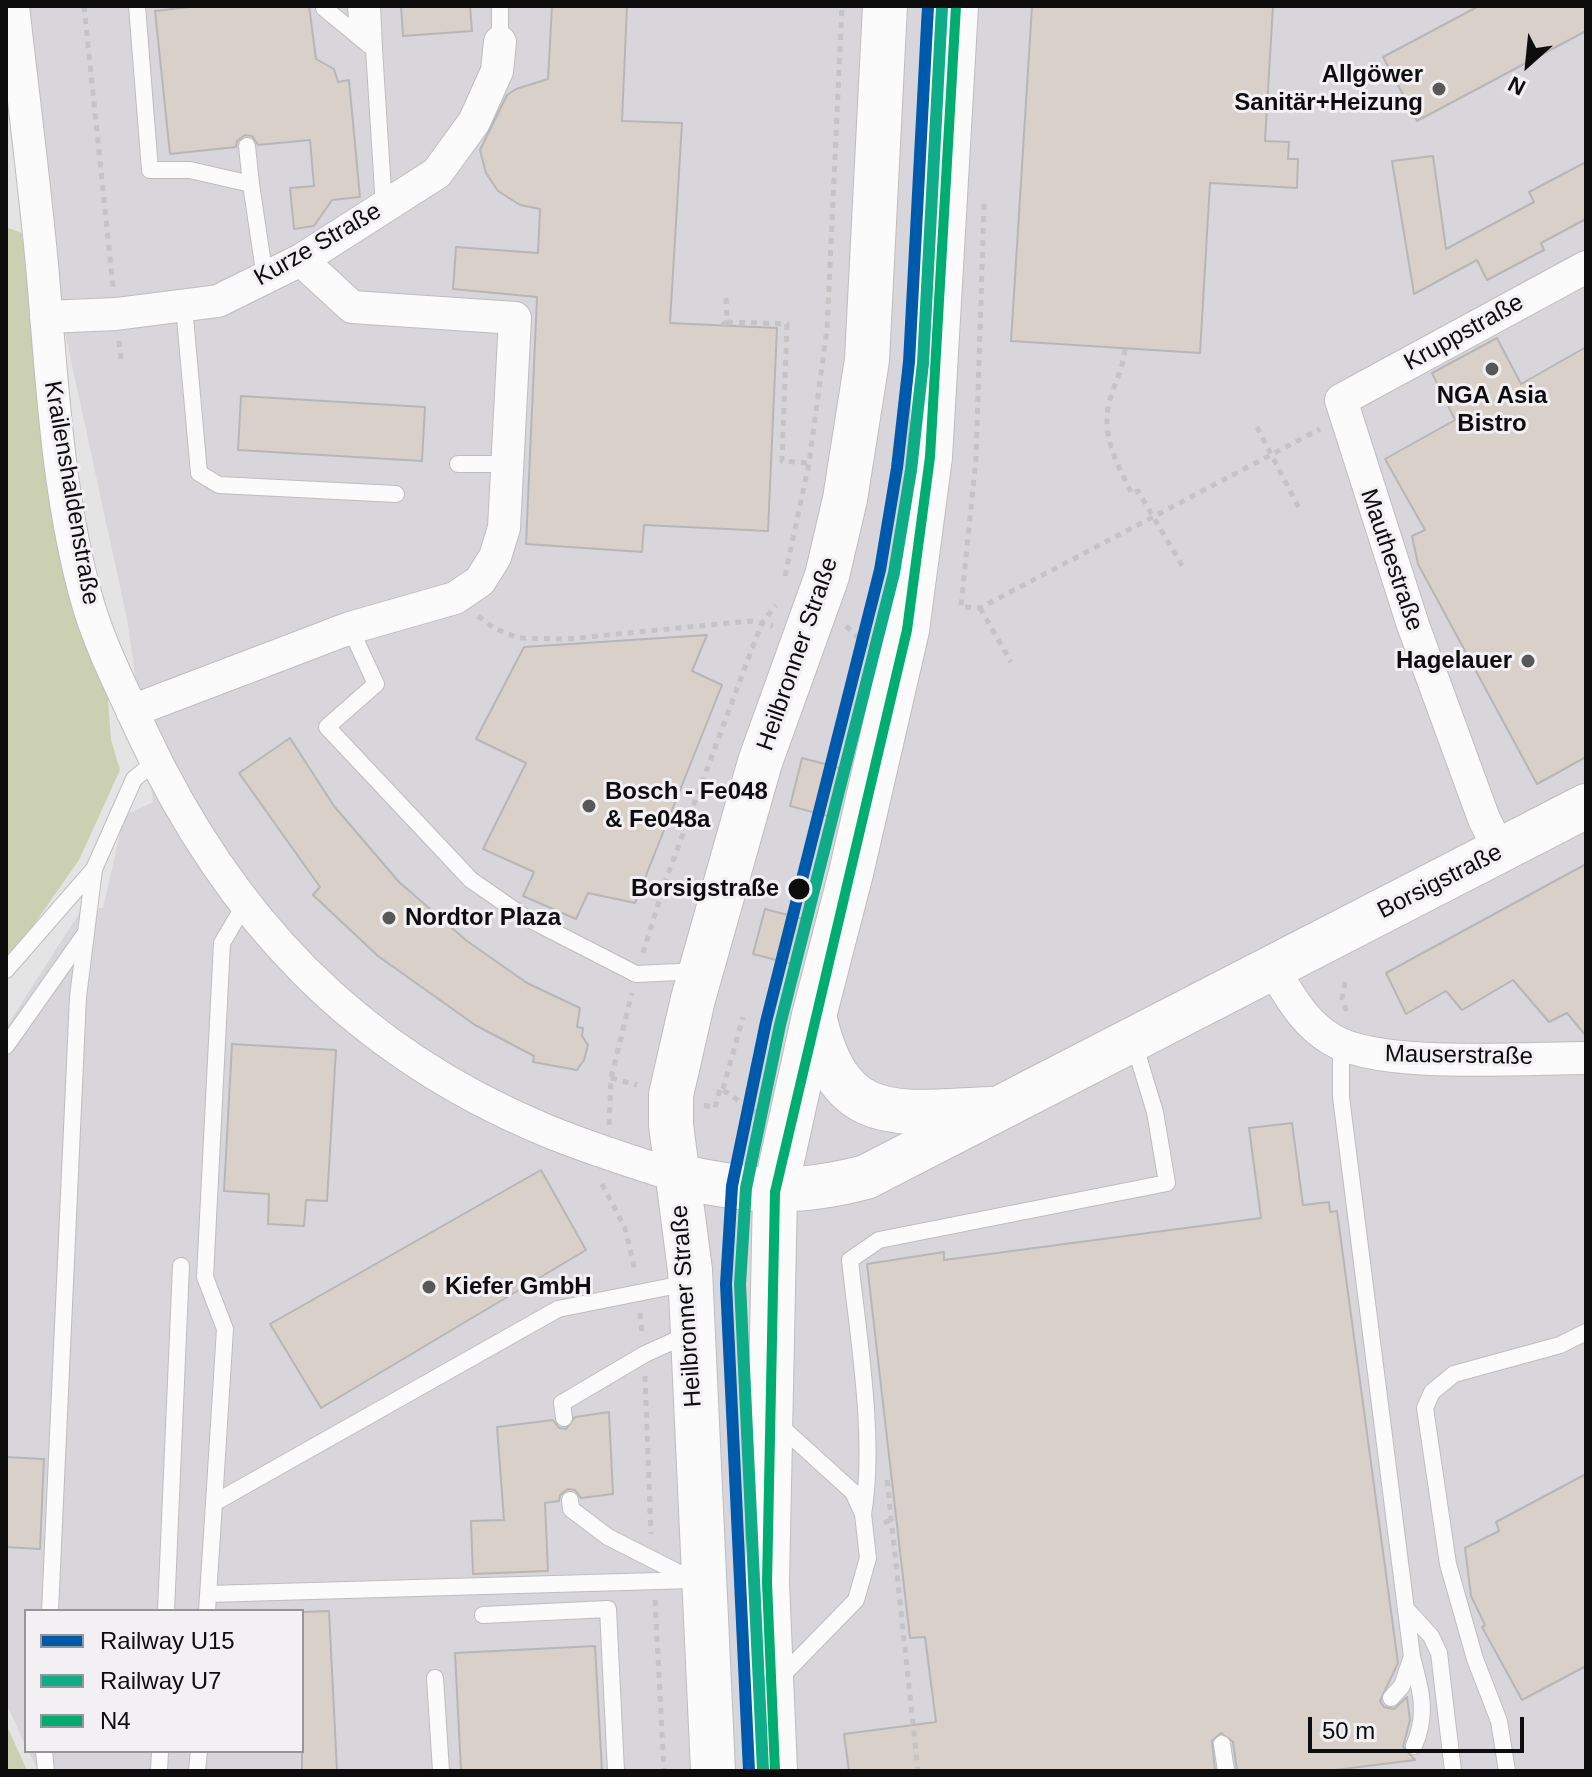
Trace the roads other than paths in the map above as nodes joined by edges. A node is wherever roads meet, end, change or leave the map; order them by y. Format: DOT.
graph roads {
  1 [pos="13,6"];
  2 [pos="137,6"];
  3 [pos="356,6"];
  4 [pos="372,6"];
  5 [pos="500,6"];
  6 [pos="885,6"];
  7 [pos="956,6"];
  8 [pos="335,12"];
  9 [pos="358,35"];
  10 [pos="500,42"];
  11 [pos="374,49"];
  12 [pos="247,146"];
  13 [pos="251,184"];
  14 [pos="384,207"];
  15 [pos="301,260"];
  16 [pos="1586,267"];
  17 [pos="265,278"];
  18 [pos="184,307"];
  19 [pos="46,317"];
  20 [pos="1341,400"];
  21 [pos="458,464"];
  22 [pos="507,464"];
  23 [pos="396,494"];
  24 [pos="350,628"];
  25 [pos="132,711"];
  26 [pos="156,761"];
  27 [pos="1586,806"];
  28 [pos="1500,851"];
  29 [pos="94,869"];
  30 [pos="245,904"];
  31 [pos="88,930"];
  32 [pos="1273,969"];
  33 [pos="6,970"];
  34 [pos="701,971"];
  35 [pos="814,1016"];
  36 [pos="1346,1030"];
  37 [pos="1133,1038"];
  38 [pos="6,1046"];
  39 [pos="1586,1058"];
  40 [pos="1000,1109"];
  41 [pos="677,1176"];
  42 [pos="775,1192"];
  43 [pos="181,1266"];
  44 [pos="690,1282"];
  45 [pos="1586,1332"];
  46 [pos="691,1334"];
  47 [pos="564,1418"];
  48 [pos="773,1419"];
  49 [pos="570,1500"];
  50 [pos="214,1503"];
  51 [pos="863,1514"];
  52 [pos="698,1582"];
  53 [pos="208,1594"];
  54 [pos="50,1609"];
  55 [pos="166,1609"];
  56 [pos="207,1609"];
  57 [pos="1406,1609"];
  58 [pos="483,1615"];
  59 [pos="1412,1657"];
  60 [pos="435,1678"];
  61 [pos="769,1690"];
  62 [pos="1424,1718"];
  63 [pos="1222,1744"];
  64 [pos="1414,1746"];
  65 [pos="1448,1768"];
  66 [pos="441,1771"];
  67 [pos="616,1771"];
  68 [pos="713,1771"];
  69 [pos="775,1771"];
  70 [pos="1226,1771"];
  71 [pos="1507,1771"];
  1 -- 19 [label="street, Krailenshaldenstraße"];
  2 -- 13 [label="lane"];
  3 -- 9 [label="lane"];
  4 -- 11 [label="lane"];
  5 -- 10 [label="lane"];
  6 -- 34 [label="main road, Heilbronner Straße"];
  7 -- 35 [label="main road"];
  8 -- 9 [label="lane"];
  9 -- 11 [label="lane"];
  10 -- 14 [label="street, Kurze Straße"];
  11 -- 14 [label="lane"];
  12 -- 13 [label="lane"];
  13 -- 17 [label="lane"];
  14 -- 15 [label="street, Kurze Straße"];
  15 -- 17 [label="street, Kurze Straße"];
  15 -- 22 [label="street"];
  16 -- 20 [label="street, Kruppstraße"];
  17 -- 18 [label="street, Kurze Straße"];
  18 -- 19 [label="street, Kurze Straße"];
  18 -- 23 [label="lane"];
  19 -- 25 [label="street, Krailenshaldenstraße"];
  20 -- 28 [label="street, Mauthestraße"];
  21 -- 22 [label="lane"];
  22 -- 24 [label="street"];
  24 -- 25 [label="street"];
  24 -- 34 [label="lane"];
  25 -- 26 [label="street, Krailenshaldenstraße"];
  26 -- 29 [label="lane"];
  26 -- 30 [label="street, Krailenshaldenstraße"];
  27 -- 28 [label="main road, Borsigstraße"];
  28 -- 32 [label="main road, Borsigstraße"];
  29 -- 31 [label="lane"];
  29 -- 33 [label="lane"];
  30 -- 41 [label="street, Krailenshaldenstraße"];
  30 -- 50 [label="lane"];
  31 -- 38 [label="lane"];
  31 -- 54 [label="lane"];
  32 -- 36 [label="street, Mauserstraße"];
  32 -- 37 [label="main road, Borsigstraße"];
  34 -- 41 [label="main road, Heilbronner Straße"];
  35 -- 40 [label="main road"];
  35 -- 42 [label="main road"];
  36 -- 39 [label="street, Mauserstraße"];
  36 -- 57 [label="lane"];
  37 -- 40 [label="main road, Borsigstraße"];
  37 -- 51 [label="lane"];
  40 -- 42 [label="main road, Borsigstraße"];
  41 -- 42 [label="main road, Borsigstraße"];
  41 -- 44 [label="main road, Heilbronner Straße"];
  42 -- 48 [label="main road"];
  43 -- 55 [label="lane"];
  44 -- 46 [label="main road, Heilbronner Straße"];
  44 -- 50 [label="lane"];
  45 -- 71 [label="lane"];
  46 -- 47 [label="lane"];
  46 -- 52 [label="main road, Heilbronner Straße"];
  48 -- 51 [label="lane"];
  48 -- 61 [label="main road"];
  49 -- 52 [label="lane"];
  50 -- 53 [label="lane"];
  51 -- 61 [label="lane"];
  52 -- 53 [label="lane"];
  52 -- 68 [label="main road, Heilbronner Straße"];
  53 -- 56 [label="lane"];
  57 -- 59 [label="lane"];
  57 -- 65 [label="lane"];
  58 -- 67 [label="lane"];
  59 -- 62 [label="lane"];
  59 -- 62 [label="lane"];
  60 -- 66 [label="lane"];
  61 -- 69 [label="main road"];
  62 -- 64 [label="lane"];
  63 -- 70 [label="lane, bridge"];
}
